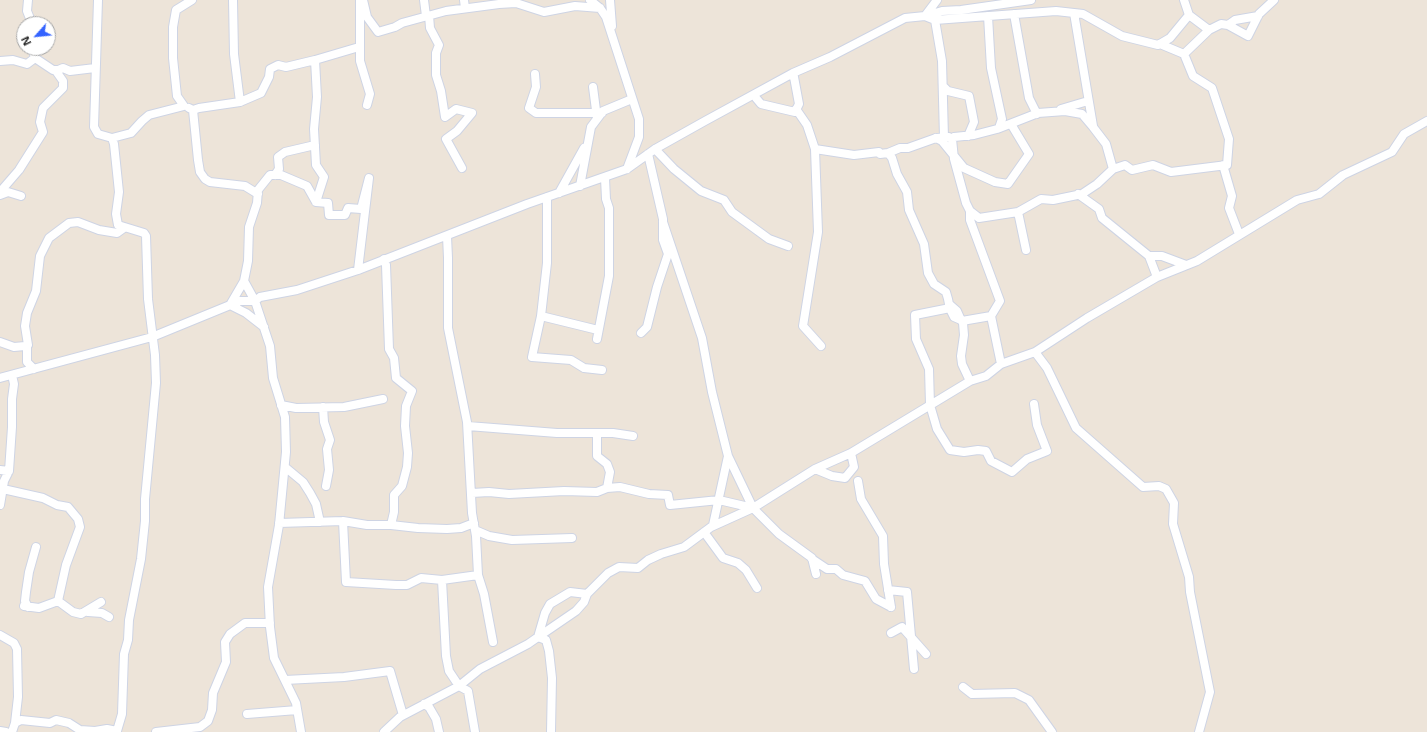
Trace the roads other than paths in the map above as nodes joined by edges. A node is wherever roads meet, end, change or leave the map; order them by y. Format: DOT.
graph roads {
  1 [pos="28,0"];
  2 [pos="98,0"];
  3 [pos="192,0"];
  4 [pos="233,0"];
  5 [pos="360,0"];
  6 [pos="363,0"];
  7 [pos="424,0"];
  8 [pos="610,0"];
  9 [pos="937,0"];
  10 [pos="1031,0"];
  11 [pos="1184,0"];
  12 [pos="1274,0"];
  13 [pos="498,2"];
  14 [pos="596,3"];
  15 [pos="465,4"];
  16 [pos="1074,13"];
  17 [pos="1014,14"];
  18 [pos="1189,15"];
  19 [pos="29,16"];
  20 [pos="428,16"];
  21 [pos="925,16"];
  22 [pos="988,16"];
  23 [pos="1258,16"];
  24 [pos="935,20"];
  25 [pos="1228,25"];
  26 [pos="1209,30"];
  27 [pos="613,35"];
  28 [pos="1160,44"];
  29 [pos="359,46"];
  30 [pos="1184,54"];
  31 [pos="35,58"];
  32 [pos="315,60"];
  33 [pos="0,62"];
  34 [pos="95,68"];
  35 [pos="58,70"];
  36 [pos="535,74"];
  37 [pos="794,77"];
  38 [pos="943,86"];
  39 [pos="593,87"];
  40 [pos="756,98"];
  41 [pos="632,99"];
  42 [pos="1088,101"];
  43 [pos="240,102"];
  44 [pos="183,104"];
  45 [pos="367,105"];
  46 [pos="796,109"];
  47 [pos="193,110"];
  48 [pos="1059,110"];
  49 [pos="1037,114"];
  50 [pos="599,115"];
  51 [pos="1427,121"];
  52 [pos="1011,124"];
  53 [pos="1093,127"];
  54 [pos="999,128"];
  55 [pos="968,136"];
  56 [pos="112,138"];
  57 [pos="944,138"];
  58 [pos="588,141"];
  59 [pos="315,145"];
  60 [pos="815,149"];
  61 [pos="652,152"];
  62 [pos="888,153"];
  63 [pos="954,154"];
  64 [pos="1222,165"];
  65 [pos="462,168"];
  66 [pos="1113,169"];
  67 [pos="627,170"];
  68 [pos="275,175"];
  69 [pos="605,178"];
  70 [pos="580,186"];
  71 [pos="559,193"];
  72 [pos="0,194"];
  73 [pos="258,194"];
  74 [pos="1078,194"];
  75 [pos="20,196"];
  76 [pos="547,197"];
  77 [pos="316,202"];
  78 [pos="970,211"];
  79 [pos="1018,212"];
  80 [pos="663,222"];
  81 [pos="124,228"];
  82 [pos="1240,234"];
  83 [pos="446,236"];
  84 [pos="788,246"];
  85 [pos="1026,250"];
  86 [pos="1149,256"];
  87 [pos="384,259"];
  88 [pos="1186,265"];
  89 [pos="358,270"];
  90 [pos="1157,277"];
  91 [pos="244,281"];
  92 [pos="255,301"];
  93 [pos="230,305"];
  94 [pos="949,306"];
  95 [pos="541,316"];
  96 [pos="991,316"];
  97 [pos="961,321"];
  98 [pos="264,328"];
  99 [pos="598,330"];
  100 [pos="641,333"];
  101 [pos="152,337"];
  102 [pos="597,339"];
  103 [pos="0,342"];
  104 [pos="25,346"];
  105 [pos="821,346"];
  106 [pos="1035,352"];
  107 [pos="1001,364"];
  108 [pos="34,369"];
  109 [pos="602,370"];
  110 [pos="12,375"];
  111 [pos="0,378"];
  112 [pos="970,381"];
  113 [pos="383,399"];
  114 [pos="930,404"];
  115 [pos="1034,404"];
  116 [pos="281,405"];
  117 [pos="323,407"];
  118 [pos="468,426"];
  119 [pos="597,434"];
  120 [pos="633,436"];
  121 [pos="850,453"];
  122 [pos="728,456"];
  123 [pos="285,466"];
  124 [pos="854,467"];
  125 [pos="0,470"];
  126 [pos="815,470"];
  127 [pos="9,472"];
  128 [pos="845,478"];
  129 [pos="858,481"];
  130 [pos="326,486"];
  131 [pos="607,488"];
  132 [pos="3,489"];
  133 [pos="472,493"];
  134 [pos="719,500"];
  135 [pos="0,505"];
  136 [pos="753,508"];
  137 [pos="343,521"];
  138 [pos="320,522"];
  139 [pos="279,523"];
  140 [pos="391,525"];
  141 [pos="713,526"];
  142 [pos="475,527"];
  143 [pos="704,532"];
  144 [pos="572,538"];
  145 [pos="36,546"];
  146 [pos="812,559"];
  147 [pos="816,574"];
  148 [pos="478,575"];
  149 [pos="442,580"];
  150 [pos="757,588"];
  151 [pos="888,590"];
  152 [pos="587,594"];
  153 [pos="58,601"];
  154 [pos="102,602"];
  155 [pos="87,612"];
  156 [pos="109,617"];
  157 [pos="270,623"];
  158 [pos="891,633"];
  159 [pos="0,635"];
  160 [pos="538,637"];
  161 [pos="912,639"];
  162 [pos="4,641"];
  163 [pos="493,642"];
  164 [pos="926,654"];
  165 [pos="914,669"];
  166 [pos="285,680"];
  167 [pos="459,686"];
  168 [pos="963,687"];
  169 [pos="424,704"];
  170 [pos="297,710"];
  171 [pos="247,714"];
  172 [pos="403,715"];
  173 [pos="15,723"];
  174 [pos="0,731"];
  175 [pos="6,732"];
  176 [pos="12,732"];
  177 [pos="117,732"];
  178 [pos="125,732"];
  179 [pos="156,732"];
  180 [pos="300,732"];
  181 [pos="384,732"];
  182 [pos="439,732"];
  183 [pos="475,732"];
  184 [pos="551,732"];
  185 [pos="1052,732"];
  186 [pos="1199,732"];
  1 -- 19 [label="street"];
  2 -- 34 [label="street"];
  3 -- 44 [label="street"];
  4 -- 43 [label="street"];
  5 -- 29 [label="street"];
  6 -- 20 [label="street"];
  7 -- 20 [label="street"];
  8 -- 27 [label="street"];
  9 -- 21 [label="street"];
  10 -- 21 [label="street"];
  11 -- 18 [label="street"];
  12 -- 23 [label="street"];
  13 -- 14 [label="street"];
  13 -- 15 [label="street"];
  14 -- 27 [label="street"];
  15 -- 20 [label="street"];
  16 -- 17 [label="street"];
  16 -- 28 [label="street"];
  16 -- 42 [label="street"];
  17 -- 22 [label="street"];
  17 -- 49 [label="street"];
  18 -- 26 [label="street"];
  18 -- 28 [label="street"];
  20 -- 65 [label="street"];
  21 -- 24 [label="street"];
  21 -- 61 [label="street"];
  22 -- 24 [label="street"];
  22 -- 54 [label="street"];
  23 -- 25 [label="street"];
  23 -- 25 [label="street"];
  24 -- 38 [label="street"];
  25 -- 26 [label="street"];
  26 -- 30 [label="street"];
  27 -- 41 [label="street"];
  28 -- 30 [label="street"];
  29 -- 32 [label="street"];
  29 -- 45 [label="street"];
  30 -- 64 [label="street"];
  31 -- 33 [label="street"];
  31 -- 35 [label="street"];
  32 -- 43 [label="street"];
  32 -- 59 [label="street"];
  34 -- 35 [label="street"];
  34 -- 56 [label="street"];
  35 -- 72 [label="street"];
  36 -- 50 [label="street"];
  37 -- 46 [label="street"];
  38 -- 55 [label="street"];
  38 -- 57 [label="street"];
  39 -- 50 [label="street"];
  40 -- 46 [label="street"];
  41 -- 50 [label="street"];
  41 -- 67 [label="street"];
  42 -- 48 [label="street"];
  42 -- 53 [label="street"];
  43 -- 47 [label="street"];
  44 -- 47 [label="street"];
  44 -- 56 [label="street"];
  46 -- 60 [label="street"];
  47 -- 73 [label="street"];
  48 -- 49 [label="street"];
  48 -- 53 [label="street"];
  49 -- 52 [label="street"];
  50 -- 58 [label="street"];
  51 -- 82 [label="street"];
  52 -- 54 [label="street"];
  52 -- 63 [label="street"];
  53 -- 66 [label="street"];
  54 -- 55 [label="street"];
  55 -- 57 [label="street"];
  56 -- 81 [label="street"];
  57 -- 62 [label="street"];
  57 -- 63 [label="street"];
  57 -- 63 [label="street"];
  58 -- 70 [label="street"];
  58 -- 71 [label="street"];
  59 -- 68 [label="street"];
  59 -- 77 [label="street"];
  60 -- 62 [label="street"];
  60 -- 105 [label="street"];
  61 -- 67 [label="street"];
  61 -- 80 [label="street"];
  61 -- 84 [label="street"];
  62 -- 94 [label="street"];
  63 -- 78 [label="street"];
  64 -- 66 [label="street"];
  64 -- 82 [label="street"];
  66 -- 74 [label="street"];
  67 -- 69 [label="street"];
  68 -- 73 [label="street"];
  68 -- 77 [label="street"];
  69 -- 70 [label="street"];
  69 -- 99 [label="street"];
  70 -- 71 [label="street"];
  71 -- 76 [label="street"];
  72 -- 75 [label="street"];
  73 -- 91 [label="street"];
  74 -- 79 [label="street"];
  74 -- 86 [label="street"];
  76 -- 83 [label="street"];
  76 -- 95 [label="street"];
  77 -- 89 [label="street"];
  78 -- 79 [label="street"];
  78 -- 96 [label="street"];
  79 -- 85 [label="street"];
  80 -- 100 [label="street"];
  80 -- 122 [label="street"];
  81 -- 101 [label="street"];
  81 -- 104 [label="street"];
  82 -- 88 [label="street"];
  83 -- 87 [label="street"];
  83 -- 118 [label="street"];
  86 -- 88 [label="street"];
  86 -- 90 [label="street"];
  87 -- 89 [label="street"];
  87 -- 140 [label="street"];
  88 -- 90 [label="street"];
  89 -- 92 [label="street"];
  90 -- 106 [label="street"];
  91 -- 92 [label="street"];
  91 -- 93 [label="street"];
  92 -- 93 [label="street"];
  92 -- 98 [label="street"];
  93 -- 98 [label="street"];
  93 -- 101 [label="street"];
  94 -- 97 [label="street"];
  94 -- 114 [label="street"];
  95 -- 99 [label="street"];
  95 -- 109 [label="street"];
  96 -- 97 [label="street"];
  96 -- 107 [label="street"];
  97 -- 112 [label="street"];
  98 -- 116 [label="street"];
  99 -- 102 [label="street"];
  101 -- 108 [label="street"];
  101 -- 177 [label="street"];
  103 -- 104 [label="street"];
  104 -- 108 [label="street"];
  106 -- 107 [label="street"];
  106 -- 186 [label="street"];
  107 -- 112 [label="street"];
  108 -- 110 [label="street"];
  110 -- 111 [label="street"];
  110 -- 127 [label="street"];
  112 -- 114 [label="street"];
  113 -- 117 [label="street"];
  114 -- 115 [label="street"];
  114 -- 121 [label="street"];
  116 -- 117 [label="street"];
  116 -- 123 [label="street"];
  117 -- 130 [label="street"];
  118 -- 119 [label="street"];
  118 -- 133 [label="street"];
  119 -- 120 [label="street"];
  119 -- 131 [label="street"];
  121 -- 124 [label="street"];
  121 -- 126 [label="street"];
  122 -- 134 [label="street"];
  122 -- 136 [label="street"];
  123 -- 138 [label="street"];
  123 -- 139 [label="street"];
  124 -- 128 [label="street"];
  124 -- 129 [label="street"];
  125 -- 127 [label="street"];
  126 -- 128 [label="street"];
  126 -- 136 [label="street"];
  127 -- 132 [label="street"];
  128 -- 129 [label="street"];
  129 -- 151 [label="street"];
  131 -- 133 [label="street"];
  131 -- 134 [label="street"];
  132 -- 135 [label="street"];
  132 -- 153 [label="street"];
  133 -- 142 [label="street"];
  134 -- 136 [label="street"];
  134 -- 141 [label="street"];
  136 -- 141 [label="street"];
  136 -- 146 [label="street"];
  137 -- 138 [label="street"];
  137 -- 140 [label="street"];
  137 -- 149 [label="street"];
  138 -- 139 [label="street"];
  139 -- 157 [label="street"];
  140 -- 142 [label="street"];
  141 -- 143 [label="street"];
  142 -- 144 [label="street"];
  142 -- 148 [label="street"];
  143 -- 150 [label="street"];
  143 -- 152 [label="street"];
  145 -- 153 [label="street"];
  146 -- 147 [label="street"];
  146 -- 151 [label="street"];
  148 -- 149 [label="street"];
  148 -- 163 [label="street"];
  149 -- 167 [label="street"];
  151 -- 161 [label="street"];
  152 -- 160 [label="street"];
  152 -- 160 [label="street"];
  153 -- 155 [label="street"];
  154 -- 155 [label="street"];
  155 -- 156 [label="street"];
  157 -- 166 [label="street"];
  157 -- 179 [label="street"];
  158 -- 161 [label="street"];
  159 -- 162 [label="street"];
  160 -- 167 [label="street"];
  160 -- 184 [label="street"];
  161 -- 164 [label="street"];
  161 -- 165 [label="street"];
  162 -- 173 [label="street"];
  166 -- 170 [label="street"];
  166 -- 172 [label="street"];
  167 -- 169 [label="street"];
  167 -- 183 [label="street"];
  168 -- 185 [label="street"];
  169 -- 172 [label="street"];
  169 -- 182 [label="street"];
  170 -- 171 [label="street"];
  170 -- 180 [label="street"];
  172 -- 181 [label="street"];
  173 -- 176 [label="street"];
  173 -- 177 [label="street"];
  174 -- 175 [label="street"];
  177 -- 178 [label="street"];
}
